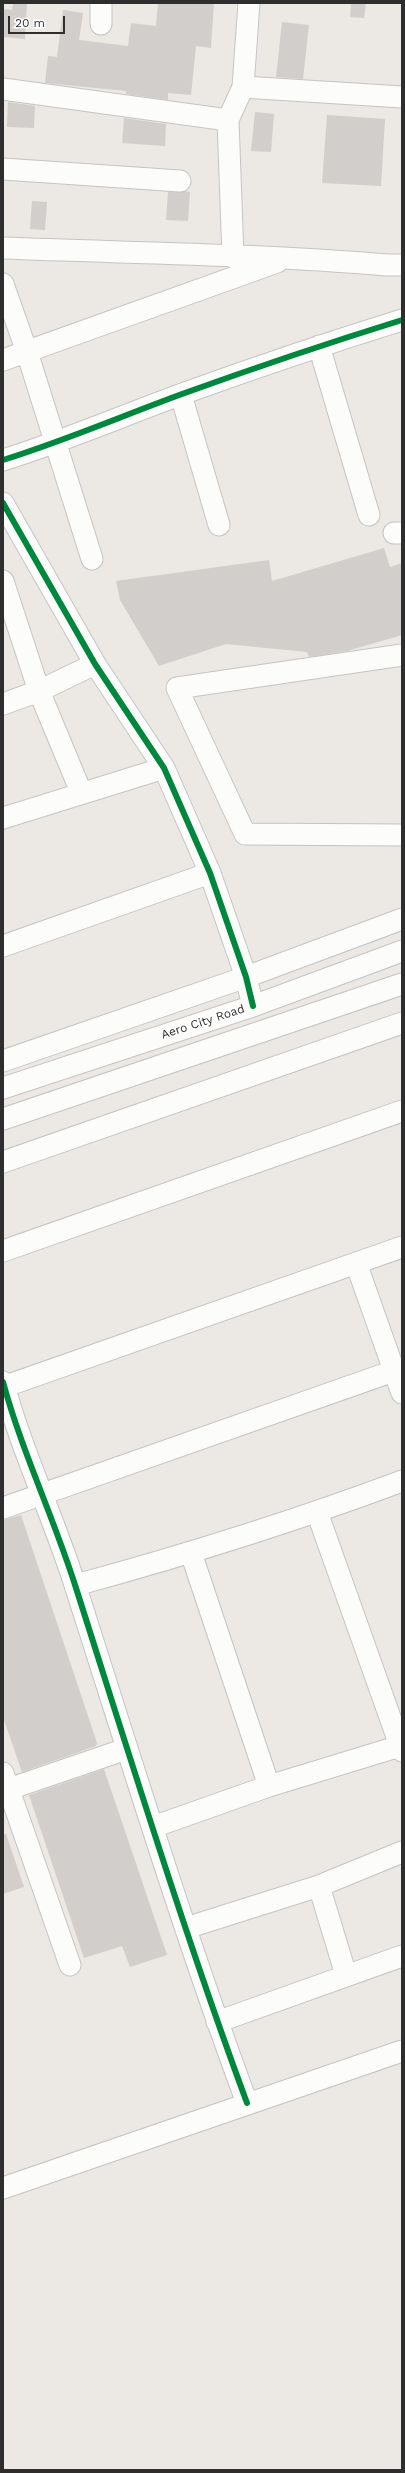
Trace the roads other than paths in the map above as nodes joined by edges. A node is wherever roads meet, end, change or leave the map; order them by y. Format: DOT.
graph roads {
  1 [pos="101,3"];
  2 [pos="250,3"];
  3 [pos="101,24"];
  4 [pos="243,87"];
  5 [pos="3,89"];
  6 [pos="402,97"];
  7 [pos="228,120"];
  8 [pos="3,170"];
  9 [pos="180,181"];
  10 [pos="3,248"];
  11 [pos="233,257"];
  12 [pos="293,257"];
  13 [pos="402,265"];
  14 [pos="3,284"];
  15 [pos="402,320"];
  16 [pos="319,346"];
  17 [pos="27,352"];
  18 [pos="3,360"];
  19 [pos="181,395"];
  20 [pos="56,443"];
  21 [pos="3,460"];
  22 [pos="3,503"];
  23 [pos="369,515"];
  24 [pos="219,525"];
  25 [pos="92,559"];
  26 [pos="3,581"];
  27 [pos="402,655"];
  28 [pos="95,664"];
  29 [pos="39,691"];
  30 [pos="3,704"];
  31 [pos="164,768"];
  32 [pos="80,792"];
  33 [pos="3,818"];
  34 [pos="402,835"];
  35 [pos="210,873"];
  36 [pos="402,919"];
  37 [pos="3,946"];
  38 [pos="402,951"];
  39 [pos="246,977"];
  40 [pos="402,984"];
  41 [pos="252,1006"];
  42 [pos="402,1023"];
  43 [pos="3,1061"];
  44 [pos="3,1088"];
  45 [pos="402,1111"];
  46 [pos="3,1119"];
  47 [pos="3,1162"];
  48 [pos="402,1247"];
  49 [pos="3,1251"];
  50 [pos="356,1263"];
  51 [pos="398,1369"];
  52 [pos="3,1385"];
  53 [pos="402,1393"];
  54 [pos="402,1481"];
  55 [pos="43,1494"];
  56 [pos="3,1508"];
  57 [pos="318,1512"];
  58 [pos="191,1553"];
  59 [pos="76,1585"];
  60 [pos="401,1748"];
  61 [pos="126,1749"];
  62 [pos="5,1785"];
  63 [pos="269,1786"];
  64 [pos="154,1827"];
  65 [pos="402,1852"];
  66 [pos="319,1886"];
  67 [pos="186,1928"];
  68 [pos="402,1956"];
  69 [pos="70,1965"];
  70 [pos="346,1975"];
  71 [pos="217,2022"];
  72 [pos="402,2051"];
  73 [pos="247,2104"];
  74 [pos="3,2188"];
  1 -- 3 [label="street"];
  2 -- 4 [label="street"];
  4 -- 6 [label="street"];
  4 -- 7 [label="street"];
  5 -- 7 [label="street"];
  7 -- 11 [label="street"];
  8 -- 9 [label="street"];
  10 -- 11 [label="street"];
  11 -- 12 [label="street"];
  12 -- 13 [label="street"];
  12 -- 17 [label="street"];
  14 -- 17 [label="street"];
  15 -- 16 [label="street"];
  16 -- 19 [label="street"];
  16 -- 23 [label="street"];
  17 -- 18 [label="street"];
  17 -- 20 [label="street"];
  19 -- 20 [label="street"];
  19 -- 24 [label="street"];
  20 -- 21 [label="street"];
  20 -- 25 [label="street"];
  22 -- 28 [label="street"];
  26 -- 29 [label="street"];
  27 -- 34 [label="street"];
  28 -- 29 [label="street"];
  28 -- 31 [label="street"];
  29 -- 30 [label="street"];
  29 -- 32 [label="street"];
  31 -- 32 [label="street"];
  31 -- 35 [label="street"];
  32 -- 33 [label="street"];
  35 -- 37 [label="street"];
  35 -- 39 [label="street"];
  36 -- 39 [label="street"];
  38 -- 41 [label="street, Aero City Road"];
  39 -- 41 [label="street"];
  39 -- 43 [label="street"];
  40 -- 46 [label="street"];
  41 -- 44 [label="street, Aero City Road"];
  42 -- 47 [label="street"];
  45 -- 49 [label="street"];
  48 -- 50 [label="street"];
  50 -- 51 [label="street"];
  50 -- 52 [label="street"];
  51 -- 53 [label="street"];
  51 -- 55 [label="street"];
  52 -- 55 [label="street"];
  54 -- 57 [label="street"];
  55 -- 56 [label="street"];
  55 -- 59 [label="street"];
  57 -- 58 [label="street"];
  57 -- 60 [label="street"];
  58 -- 59 [label="street"];
  58 -- 63 [label="street"];
  59 -- 61 [label="street"];
  60 -- 63 [label="street"];
  61 -- 62 [label="street"];
  61 -- 64 [label="street"];
  62 -- 69 [label="street"];
  63 -- 64 [label="street"];
  64 -- 67 [label="street"];
  65 -- 66 [label="street"];
  66 -- 67 [label="street"];
  66 -- 70 [label="street"];
  67 -- 71 [label="street"];
  68 -- 70 [label="street"];
  70 -- 71 [label="street"];
  71 -- 73 [label="street"];
  72 -- 73 [label="street"];
  73 -- 74 [label="street"];
}
